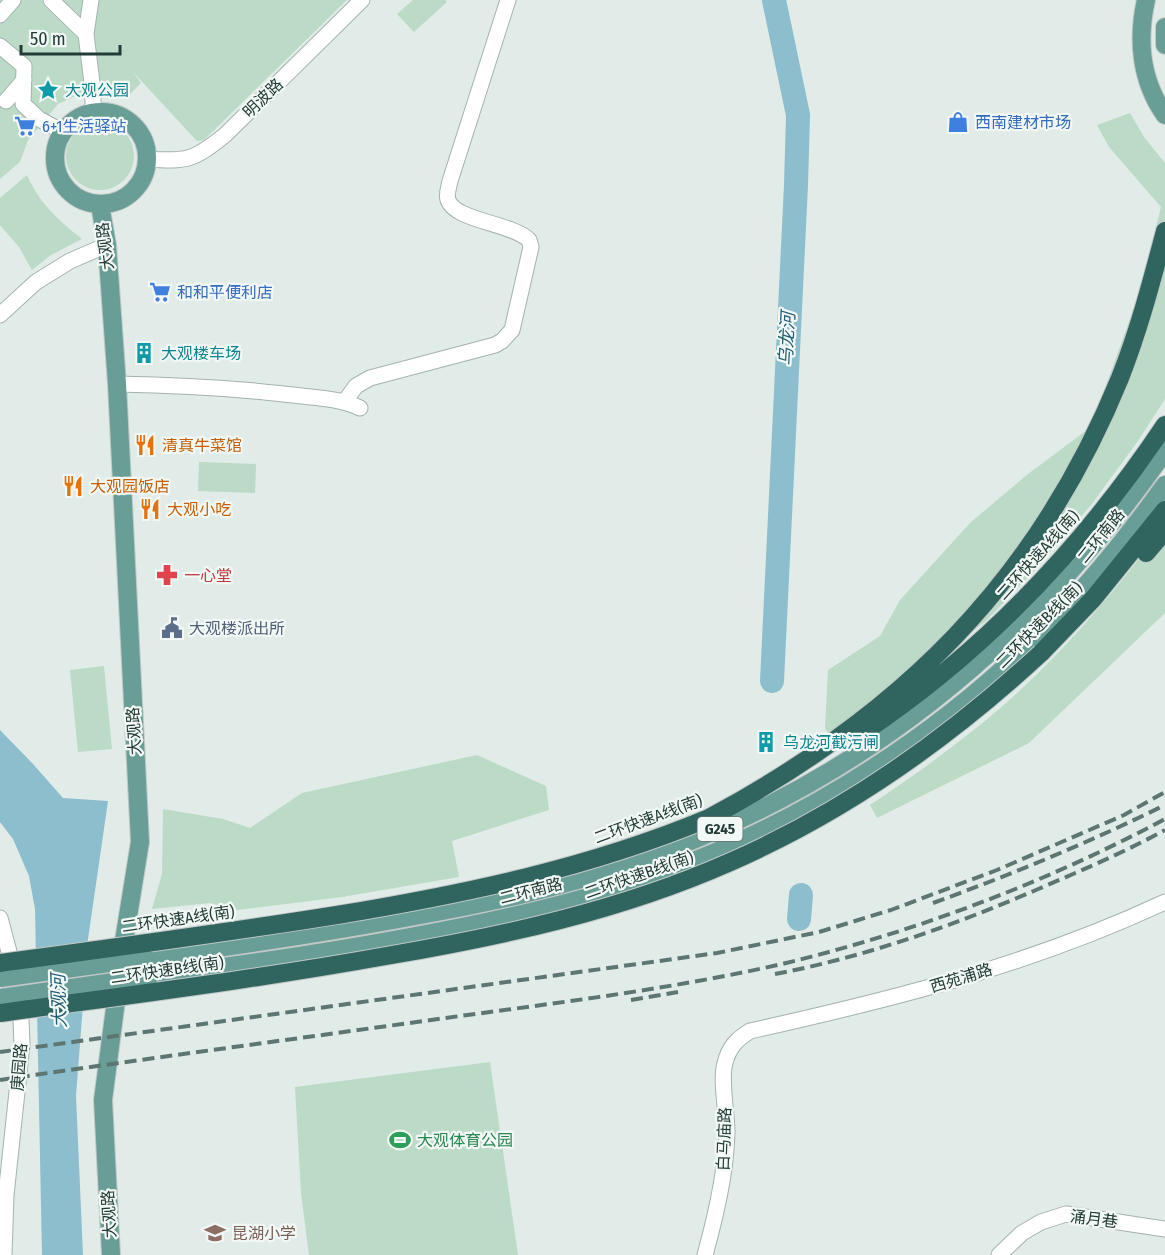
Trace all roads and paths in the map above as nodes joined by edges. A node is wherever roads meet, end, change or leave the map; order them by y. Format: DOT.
graph roads {
  1 [pos="14,0"];
  2 [pos="91,0"];
  3 [pos="362,0"];
  4 [pos="508,0"];
  5 [pos="1146,0"];
  6 [pos="61,2"];
  7 [pos="0,15"];
  8 [pos="1165,27"];
  9 [pos="86,34"];
  10 [pos="1165,45"];
  11 [pos="0,46"];
  12 [pos="24,80"];
  13 [pos="6,101"];
  14 [pos="93,113"];
  15 [pos="1165,115"];
  16 [pos="63,132"];
  17 [pos="148,159"];
  18 [pos="100,205"];
  19 [pos="1165,231"];
  20 [pos="107,245"];
  21 [pos="0,315"];
  22 [pos="117,384"];
  23 [pos="345,401"];
  24 [pos="360,408"];
  25 [pos="1165,425"];
  26 [pos="1165,451"];
  27 [pos="1165,485"];
  28 [pos="1165,510"];
  29 [pos="1165,531"];
  30 [pos="1041,653"];
  31 [pos="709,818"];
  32 [pos="1165,902"];
  33 [pos="0,918"];
  34 [pos="3,937"];
  35 [pos="0,963"];
  36 [pos="0,978"];
  37 [pos="0,998"];
  38 [pos="0,1013"];
  39 [pos="750,1031"];
  40 [pos="1165,1228"];
  41 [pos="4,1255"];
  42 [pos="111,1255"];
  43 [pos="705,1255"];
  44 [pos="999,1255"];
  1 -- 7 [label="street"];
  2 -- 9 [label="street"];
  3 -- 17 [label="street, 明波路"];
  4 -- 23 [label="street"];
  5 -- 15 [label="main road"];
  6 -- 9 [label="street"];
  8 -- 10 [label="main road"];
  9 -- 14 [label="street"];
  11 -- 12 [label="street"];
  12 -- 13 [label="street"];
  12 -- 16 [label="street"];
  14 -- 16 [label="main road"];
  14 -- 17 [label="main road"];
  16 -- 18 [label="main road"];
  17 -- 18 [label="main road"];
  18 -- 20 [label="main road, 大观路"];
  19 -- 31 [label="highway"];
  20 -- 21 [label="street"];
  20 -- 22 [label="main road, 大观路"];
  22 -- 23 [label="street"];
  22 -- 42 [label="main road, 大观路"];
  23 -- 24 [label="street"];
  25 -- 31 [label="highway, 二环快速A线(南)"];
  26 -- 36 [label="main road, 二环南路 / G245, bridge"];
  27 -- 37 [label="main road, 二环南路 / G245, bridge"];
  28 -- 30 [label="highway, 二环快速B线(南)"];
  29 -- 30 [label="highway"];
  30 -- 38 [label="highway, 二环快速B线(南), bridge"];
  31 -- 35 [label="highway, 二环快速A线(南), bridge"];
  32 -- 39 [label="street, 西苑浦路"];
  33 -- 34 [label="street, 庚园路"];
  34 -- 41 [label="street, 庚园路"];
  39 -- 43 [label="street, 白马庙路"];
  40 -- 44 [label="street, 涌月巷"];
}
